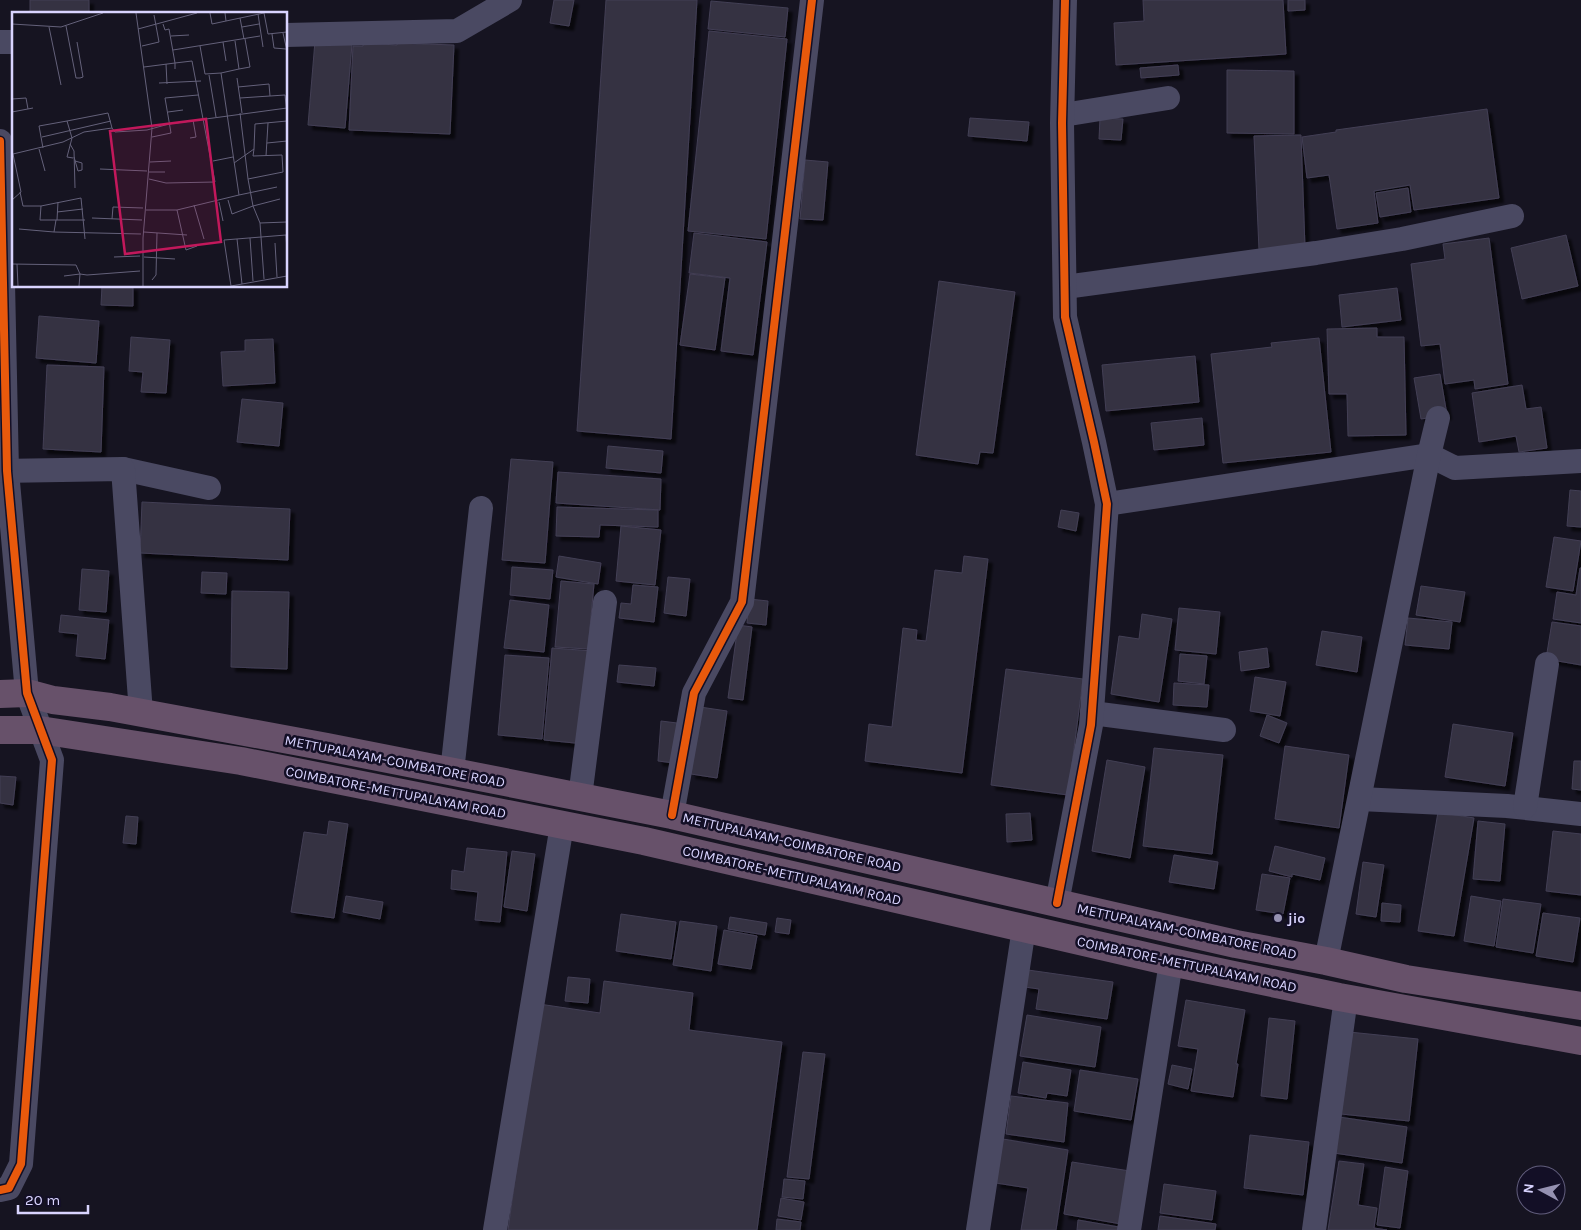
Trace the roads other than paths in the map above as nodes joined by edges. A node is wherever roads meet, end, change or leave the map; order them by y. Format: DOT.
graph roads {
  1 [pos="510,0"];
  2 [pos="812,0"];
  3 [pos="1065,0"];
  4 [pos="288,35"];
  5 [pos="1168,98"];
  6 [pos="1063,115"];
  7 [pos="0,141"];
  8 [pos="0,162"];
  9 [pos="1512,216"];
  10 [pos="1065,287"];
  11 [pos="1438,418"];
  12 [pos="1429,456"];
  13 [pos="1581,461"];
  14 [pos="123,469"];
  15 [pos="3,471"];
  16 [pos="209,488"];
  17 [pos="1107,504"];
  18 [pos="481,508"];
  19 [pos="605,602"];
  20 [pos="1547,664"];
  21 [pos="27,693"];
  22 [pos="0,694"];
  23 [pos="141,713"];
  24 [pos="1092,713"];
  25 [pos="0,730"];
  26 [pos="40,730"];
  27 [pos="1224,730"];
  28 [pos="452,772"];
  29 [pos="580,797"];
  30 [pos="1360,799"];
  31 [pos="1525,808"];
  32 [pos="1581,814"];
  33 [pos="672,815"];
  34 [pos="562,825"];
  35 [pos="1057,903"];
  36 [pos="1024,928"];
  37 [pos="1171,962"];
  38 [pos="1334,963"];
  39 [pos="1406,980"];
  40 [pos="1343,997"];
  41 [pos="1581,1006"];
  42 [pos="1403,1009"];
  43 [pos="1581,1040"];
  44 [pos="0,1190"];
  45 [pos="495,1230"];
  46 [pos="978,1230"];
  47 [pos="1129,1230"];
  48 [pos="1314,1230"];
  1 -- 4 [label="street"];
  2 -- 33 [label="street"];
  3 -- 6 [label="street"];
  5 -- 6 [label="street"];
  6 -- 10 [label="street"];
  7 -- 8 [label="street"];
  8 -- 15 [label="street"];
  9 -- 10 [label="street"];
  10 -- 17 [label="street"];
  11 -- 12 [label="street"];
  12 -- 13 [label="street"];
  12 -- 17 [label="street"];
  12 -- 30 [label="street"];
  14 -- 15 [label="street"];
  14 -- 16 [label="street"];
  14 -- 23 [label="street"];
  15 -- 21 [label="street"];
  17 -- 24 [label="street"];
  18 -- 28 [label="street"];
  19 -- 29 [label="street"];
  20 -- 31 [label="street"];
  21 -- 22 [label="highway, METTUPALAYAM-COIMBATORE ROAD"];
  21 -- 23 [label="highway, METTUPALAYAM-COIMBATORE ROAD"];
  21 -- 26 [label="street"];
  23 -- 28 [label="highway, METTUPALAYAM-COIMBATORE ROAD"];
  24 -- 27 [label="street"];
  24 -- 35 [label="street"];
  25 -- 26 [label="highway, COIMBATORE-METTUPALAYAM ROAD"];
  26 -- 34 [label="highway, COIMBATORE-METTUPALAYAM ROAD"];
  26 -- 44 [label="street"];
  28 -- 29 [label="highway, METTUPALAYAM-COIMBATORE ROAD"];
  29 -- 33 [label="highway, METTUPALAYAM-COIMBATORE ROAD"];
  30 -- 31 [label="street"];
  30 -- 38 [label="street"];
  31 -- 32 [label="street"];
  33 -- 35 [label="highway, METTUPALAYAM-COIMBATORE ROAD"];
  34 -- 36 [label="highway, COIMBATORE-METTUPALAYAM ROAD"];
  34 -- 45 [label="street"];
  35 -- 38 [label="highway, METTUPALAYAM-COIMBATORE ROAD"];
  36 -- 37 [label="highway, COIMBATORE-METTUPALAYAM ROAD"];
  36 -- 46 [label="street"];
  37 -- 40 [label="highway, COIMBATORE-METTUPALAYAM ROAD"];
  37 -- 47 [label="street"];
  38 -- 39 [label="highway, METTUPALAYAM-COIMBATORE ROAD"];
  38 -- 40 [label="highway"];
  39 -- 41 [label="highway, METTUPALAYAM-COIMBATORE ROAD"];
  39 -- 42 [label="highway"];
  40 -- 42 [label="highway, COIMBATORE-METTUPALAYAM ROAD"];
  40 -- 48 [label="street"];
  42 -- 43 [label="highway, COIMBATORE-METTUPALAYAM ROAD"];
}
